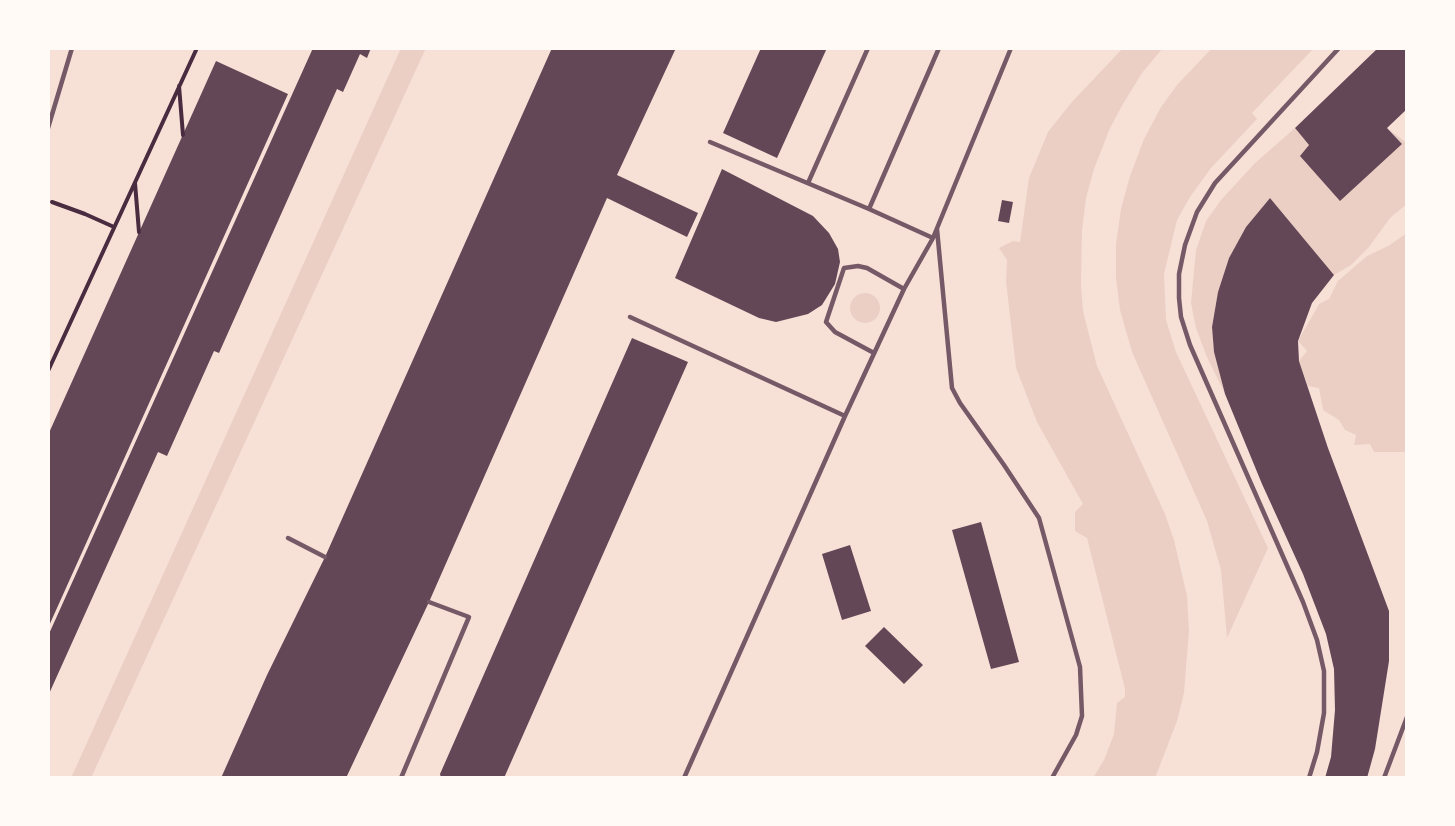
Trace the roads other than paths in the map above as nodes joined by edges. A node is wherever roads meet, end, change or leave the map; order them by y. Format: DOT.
graph roads {
  1 [pos="72,48"];
  2 [pos="868,48"];
  3 [pos="939,48"];
  4 [pos="1011,48"];
  5 [pos="1339,48"];
  6 [pos="48,128"];
  7 [pos="710,142"];
  8 [pos="808,183"];
  9 [pos="868,208"];
  10 [pos="937,229"];
  11 [pos="933,238"];
  12 [pos="904,289"];
  13 [pos="630,317"];
  14 [pos="874,353"];
  15 [pos="845,416"];
  16 [pos="288,538"];
  17 [pos="325,557"];
  18 [pos="429,602"];
  19 [pos="1407,717"];
  20 [pos="401,778"];
  21 [pos="684,778"];
  22 [pos="1052,778"];
  23 [pos="1309,778"];
  24 [pos="1384,778"];
  1 -- 6 [label="lane"];
  2 -- 8 [label="lane"];
  3 -- 9 [label="lane"];
  4 -- 10 [label="lane"];
  5 -- 23 [label="lane"];
  7 -- 8 [label="lane"];
  8 -- 9 [label="lane"];
  9 -- 11 [label="lane"];
  10 -- 11 [label="lane"];
  10 -- 22 [label="lane"];
  11 -- 12 [label="lane"];
  12 -- 14 [label="lane"];
  12 -- 14 [label="lane"];
  13 -- 15 [label="lane"];
  14 -- 15 [label="lane"];
  15 -- 21 [label="lane"];
  16 -- 17 [label="lane"];
  18 -- 20 [label="lane"];
  19 -- 24 [label="lane"];
}
